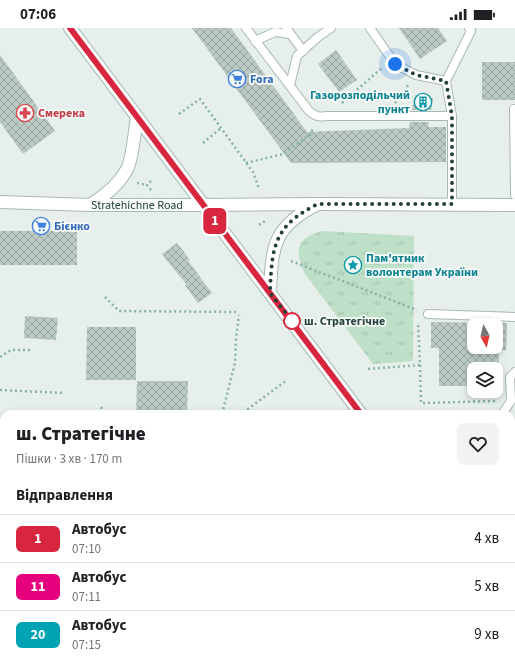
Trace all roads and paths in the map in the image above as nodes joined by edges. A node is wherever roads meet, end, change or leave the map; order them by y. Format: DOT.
graph roads {
  1 [pos="70,28"];
  2 [pos="246,28"];
  3 [pos="331,28"];
  4 [pos="370,28"];
  5 [pos="469,28"];
  6 [pos="288,31"];
  7 [pos="256,41"];
  8 [pos="303,51"];
  9 [pos="391,59"];
  10 [pos="416,75"];
  11 [pos="446,81"];
  12 [pos="290,85"];
  13 [pos="514,109"];
  14 [pos="179,114"];
  15 [pos="314,116"];
  16 [pos="328,116"];
  17 [pos="385,116"];
  18 [pos="452,116"];
  19 [pos="137,117"];
  20 [pos="221,128"];
  21 [pos="203,143"];
  22 [pos="246,162"];
  23 [pos="152,180"];
  24 [pos="137,183"];
  25 [pos="147,184"];
  26 [pos="260,191"];
  27 [pos="152,193"];
  28 [pos="515,195"];
  29 [pos="0,202"];
  30 [pos="318,204"];
  31 [pos="452,204"];
  32 [pos="90,205"];
  33 [pos="204,205"];
  34 [pos="515,205"];
  35 [pos="262,216"];
  36 [pos="265,221"];
  37 [pos="259,225"];
  38 [pos="269,227"];
  39 [pos="291,261"];
  40 [pos="270,293"];
  41 [pos="106,297"];
  42 [pos="236,312"];
  43 [pos="428,314"];
  44 [pos="239,315"];
  45 [pos="515,316"];
  46 [pos="31,350"];
  47 [pos="0,357"];
  48 [pos="420,365"];
  49 [pos="368,369"];
  50 [pos="515,372"];
  51 [pos="287,380"];
  52 [pos="0,390"];
  53 [pos="64,393"];
  54 [pos="511,401"];
  55 [pos="101,407"];
  56 [pos="103,410"];
  57 [pos="223,410"];
  58 [pos="249,410"];
  59 [pos="358,410"];
  60 [pos="505,410"];
  1 -- 19 [label="main road"];
  2 -- 7 [label="lane"];
  3 -- 8 [label="lane"];
  4 -- 9 [label="lane"];
  5 -- 11 [label="lane"];
  6 -- 7 [label="lane"];
  6 -- 8 [label="lane"];
  7 -- 12 [label="lane"];
  8 -- 12 [label="lane"];
  9 -- 10 [label="lane"];
  9 -- 16 [label="path"];
  10 -- 11 [label="lane"];
  10 -- 17 [label="path"];
  11 -- 18 [label="lane"];
  12 -- 15 [label="lane"];
  13 -- 28 [label="lane"];
  14 -- 20 [label="path"];
  15 -- 16 [label="lane"];
  15 -- 22 [label="path"];
  16 -- 17 [label="lane"];
  17 -- 18 [label="lane"];
  18 -- 31 [label="lane"];
  19 -- 32 [label="main road"];
  19 -- 33 [label="main road"];
  20 -- 21 [label="path"];
  20 -- 22 [label="path"];
  22 -- 26 [label="path"];
  23 -- 25 [label="path"];
  24 -- 25 [label="path"];
  25 -- 27 [label="path"];
  29 -- 32 [label="main road, Stratehichne Road"];
  30 -- 31 [label="main road, Stratehichne Road"];
  30 -- 33 [label="main road, Stratehichne Road"];
  30 -- 40 [label="main road"];
  31 -- 34 [label="main road, Stratehichne Road"];
  32 -- 33 [label="main road, Stratehichne Road"];
  33 -- 40 [label="main road"];
  35 -- 36 [label="path"];
  36 -- 37 [label="path"];
  36 -- 38 [label="path"];
  39 -- 43 [label="path"];
  40 -- 59 [label="main road"];
  41 -- 42 [label="path"];
  43 -- 45 [label="lane"];
  43 -- 48 [label="path"];
  44 -- 57 [label="path"];
  46 -- 47 [label="path"];
  48 -- 49 [label="path"];
  48 -- 54 [label="path"];
  50 -- 54 [label="lane"];
  51 -- 58 [label="path"];
  52 -- 53 [label="path"];
  54 -- 60 [label="lane"];
  55 -- 56 [label="path"];
}
